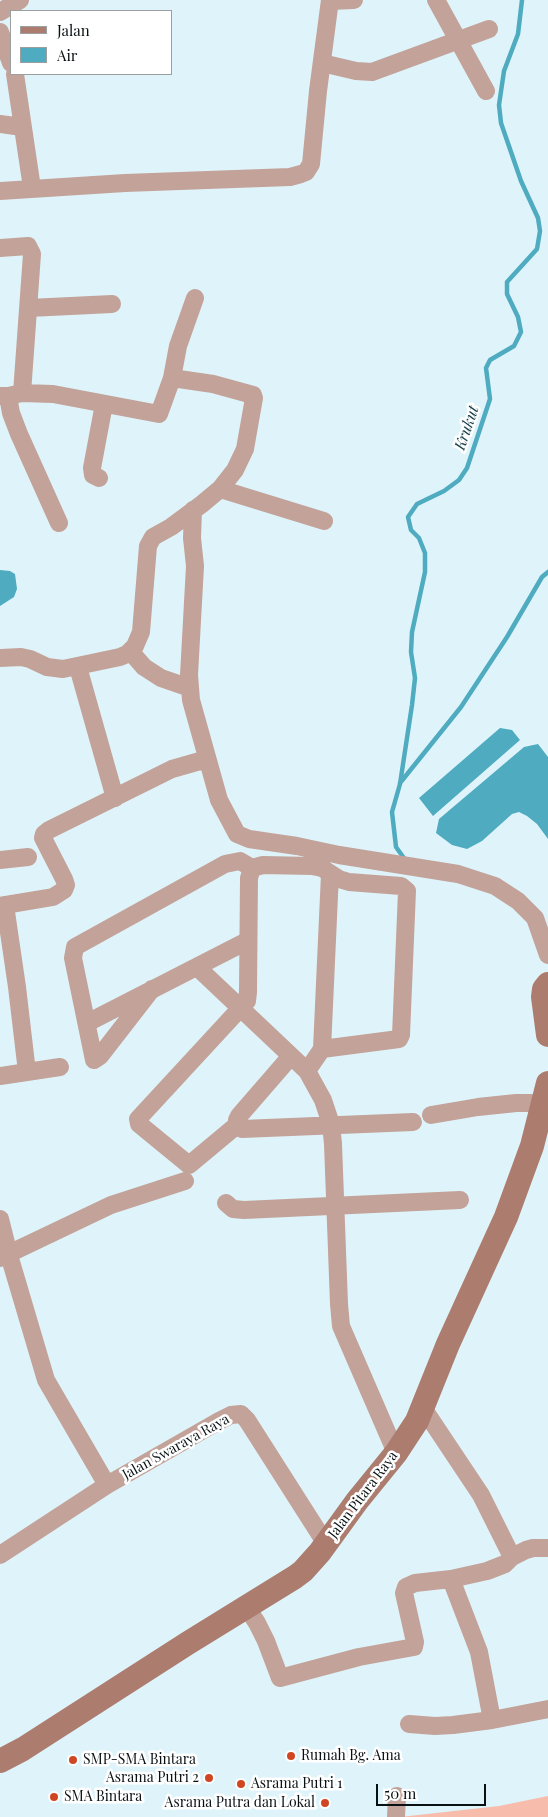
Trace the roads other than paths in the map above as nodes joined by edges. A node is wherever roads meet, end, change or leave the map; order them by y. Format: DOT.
graph roads {
  1 [pos="20,0"];
  2 [pos="330,0"];
  3 [pos="354,0"];
  4 [pos="436,0"];
  5 [pos="0,12"];
  6 [pos="489,29"];
  7 [pos="0,32"];
  8 [pos="458,41"];
  9 [pos="10,60"];
  10 [pos="322,63"];
  11 [pos="14,75"];
  12 [pos="486,91"];
  13 [pos="0,124"];
  14 [pos="22,127"];
  15 [pos="32,188"];
  16 [pos="0,192"];
  17 [pos="0,248"];
  18 [pos="195,298"];
  19 [pos="112,304"];
  20 [pos="29,308"];
  21 [pos="172,378"];
  22 [pos="10,395"];
  23 [pos="104,404"];
  24 [pos="99,478"];
  25 [pos="220,489"];
  26 [pos="193,510"];
  27 [pos="324,521"];
  28 [pos="59,523"];
  29 [pos="130,651"];
  30 [pos="0,658"];
  31 [pos="78,667"];
  32 [pos="190,688"];
  33 [pos="208,762"];
  34 [pos="115,798"];
  35 [pos="28,857"];
  36 [pos="0,860"];
  37 [pos="252,868"];
  38 [pos="330,874"];
  39 [pos="2,906"];
  40 [pos="248,941"];
  41 [pos="548,955"];
  42 [pos="197,967"];
  43 [pos="548,984"];
  44 [pos="152,990"];
  45 [pos="240,1009"];
  46 [pos="87,1023"];
  47 [pos="548,1035"];
  48 [pos="322,1048"];
  49 [pos="291,1056"];
  50 [pos="60,1067"];
  51 [pos="28,1072"];
  52 [pos="307,1072"];
  53 [pos="0,1076"];
  54 [pos="546,1094"];
  55 [pos="431,1115"];
  56 [pos="413,1122"];
  57 [pos="331,1124"];
  58 [pos="237,1125"];
  59 [pos="540,1146"];
  60 [pos="185,1181"];
  61 [pos="460,1200"];
  62 [pos="226,1203"];
  63 [pos="336,1205"];
  64 [pos="0,1219"];
  65 [pos="4,1256"];
  66 [pos="423,1408"];
  67 [pos="396,1453"];
  68 [pos="107,1485"];
  69 [pos="326,1544"];
  70 [pos="548,1548"];
  71 [pos="0,1554"];
  72 [pos="512,1557"];
  73 [pos="451,1579"];
  74 [pos="246,1606"];
  75 [pos="548,1709"];
  76 [pos="492,1720"];
  77 [pos="410,1724"];
  78 [pos="0,1761"];
  79 [pos="397,1796"];
  80 [pos="396,1817"];
  1 -- 5 [label="street"];
  2 -- 3 [label="street"];
  2 -- 10 [label="street"];
  4 -- 8 [label="street"];
  6 -- 8 [label="street"];
  7 -- 9 [label="street"];
  8 -- 10 [label="street"];
  8 -- 12 [label="street"];
  10 -- 15 [label="street"];
  11 -- 14 [label="street"];
  13 -- 14 [label="street"];
  14 -- 15 [label="street"];
  15 -- 16 [label="street"];
  17 -- 20 [label="street"];
  18 -- 21 [label="street"];
  19 -- 20 [label="street"];
  20 -- 22 [label="street"];
  21 -- 23 [label="street"];
  21 -- 25 [label="street"];
  22 -- 23 [label="street"];
  22 -- 28 [label="street"];
  23 -- 24 [label="street"];
  25 -- 26 [label="street"];
  25 -- 27 [label="street"];
  26 -- 29 [label="street"];
  26 -- 32 [label="street"];
  29 -- 31 [label="street"];
  29 -- 32 [label="street"];
  30 -- 31 [label="street"];
  31 -- 34 [label="street"];
  32 -- 33 [label="street"];
  33 -- 34 [label="street"];
  33 -- 41 [label="street"];
  34 -- 39 [label="street"];
  35 -- 36 [label="street"];
  37 -- 38 [label="street"];
  37 -- 40 [label="street"];
  37 -- 46 [label="street"];
  38 -- 48 [label="street"];
  38 -- 48 [label="street"];
  39 -- 51 [label="street"];
  40 -- 42 [label="street"];
  40 -- 45 [label="street"];
  42 -- 44 [label="street"];
  42 -- 45 [label="street"];
  43 -- 47 [label="main road"];
  44 -- 46 [label="street"];
  44 -- 46 [label="street"];
  45 -- 49 [label="street"];
  45 -- 58 [label="street"];
  48 -- 52 [label="street"];
  49 -- 52 [label="street"];
  49 -- 58 [label="street"];
  50 -- 51 [label="street"];
  51 -- 53 [label="street"];
  52 -- 57 [label="street"];
  54 -- 55 [label="street"];
  54 -- 59 [label="main road, Jalan Pitara Raya"];
  56 -- 57 [label="street"];
  57 -- 58 [label="street"];
  57 -- 63 [label="street"];
  59 -- 66 [label="main road, Jalan Pitara Raya"];
  60 -- 65 [label="street"];
  61 -- 63 [label="street"];
  62 -- 63 [label="street"];
  63 -- 67 [label="street"];
  64 -- 65 [label="street"];
  65 -- 68 [label="street"];
  66 -- 67 [label="main road, Jalan Pitara Raya"];
  66 -- 72 [label="street"];
  67 -- 69 [label="main road, Jalan Pitara Raya"];
  68 -- 69 [label="street, Jalan Swaraya Raya"];
  68 -- 71 [label="street"];
  69 -- 74 [label="main road, Jalan Pitara Raya"];
  70 -- 72 [label="street"];
  72 -- 73 [label="street"];
  73 -- 74 [label="street"];
  73 -- 76 [label="street"];
  74 -- 78 [label="main road, Jalan Pitara Raya"];
  75 -- 76 [label="street"];
  76 -- 77 [label="street"];
  79 -- 80 [label="street"];
}
